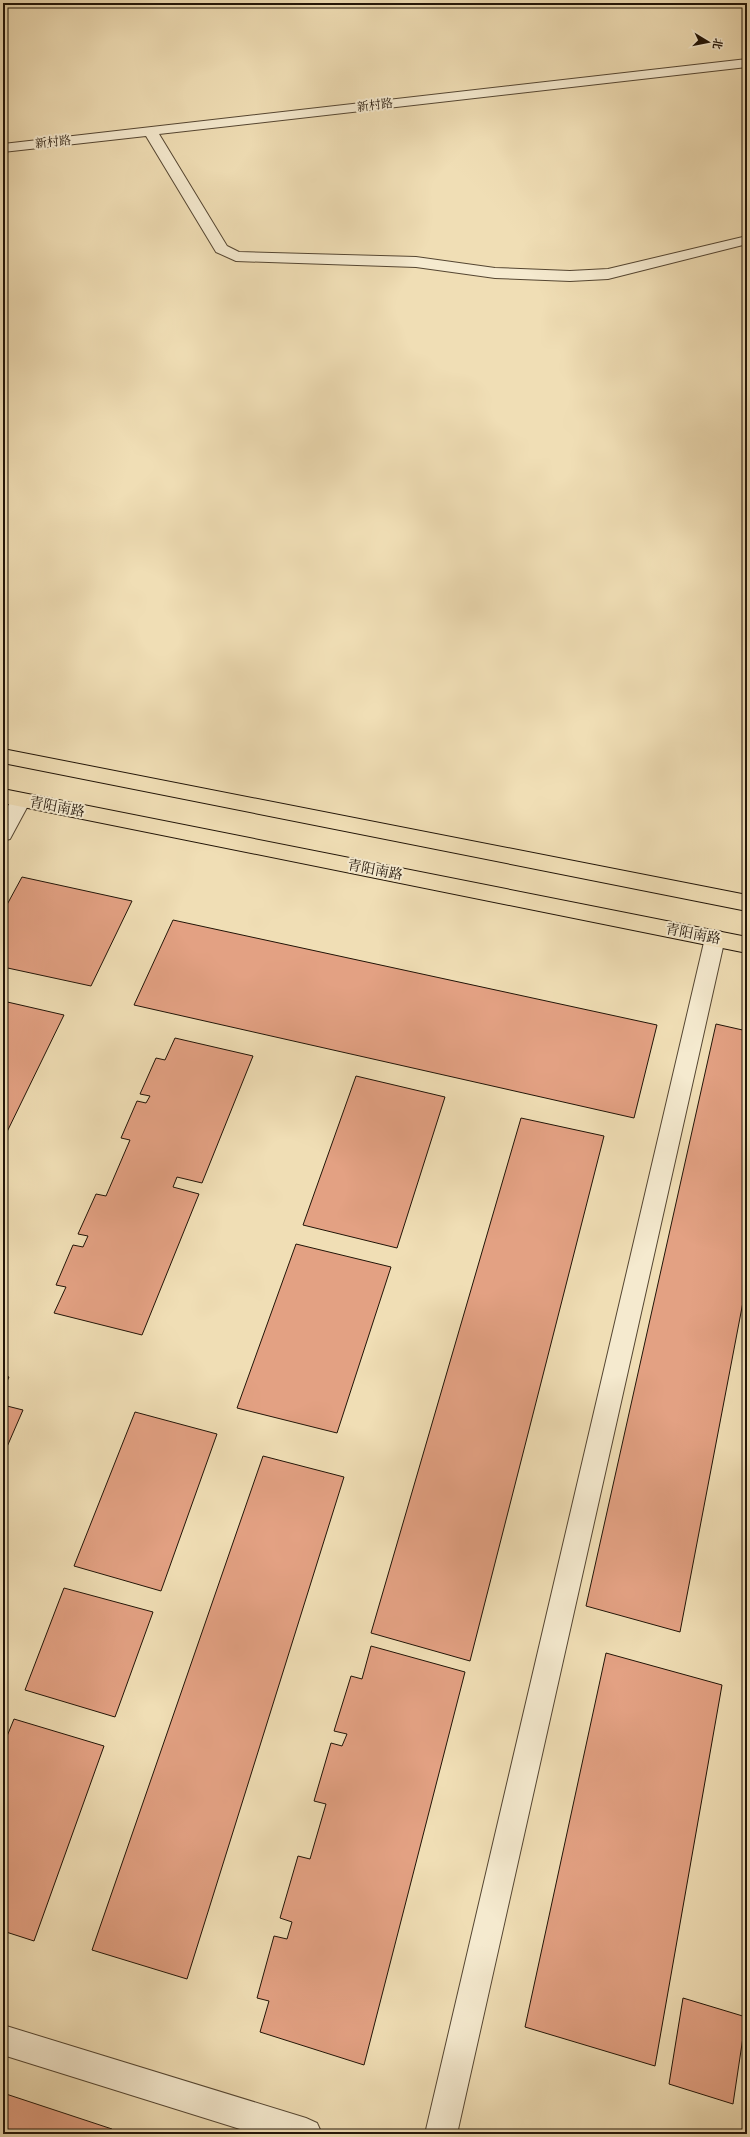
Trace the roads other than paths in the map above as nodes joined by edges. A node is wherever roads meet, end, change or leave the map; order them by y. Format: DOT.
graph roads {
  1 [pos="747,63"];
  2 [pos="150,131"];
  3 [pos="3,148"];
  4 [pos="747,240"];
  5 [pos="3,756"];
  6 [pos="12,798"];
  7 [pos="3,834"];
  8 [pos="747,903"];
  9 [pos="715,938"];
  10 [pos="747,945"];
  11 [pos="3,2040"];
  12 [pos="306,2134"];
  13 [pos="441,2134"];
  1 -- 2 [label="street, 新村路"];
  2 -- 3 [label="street, 新村路"];
  2 -- 4 [label="street"];
  5 -- 8 [label="main road"];
  6 -- 7 [label="street"];
  6 -- 9 [label="main road, 青阳南路"];
  9 -- 10 [label="main road, 青阳南路"];
  9 -- 13 [label="street"];
  11 -- 12 [label="street"];
}
